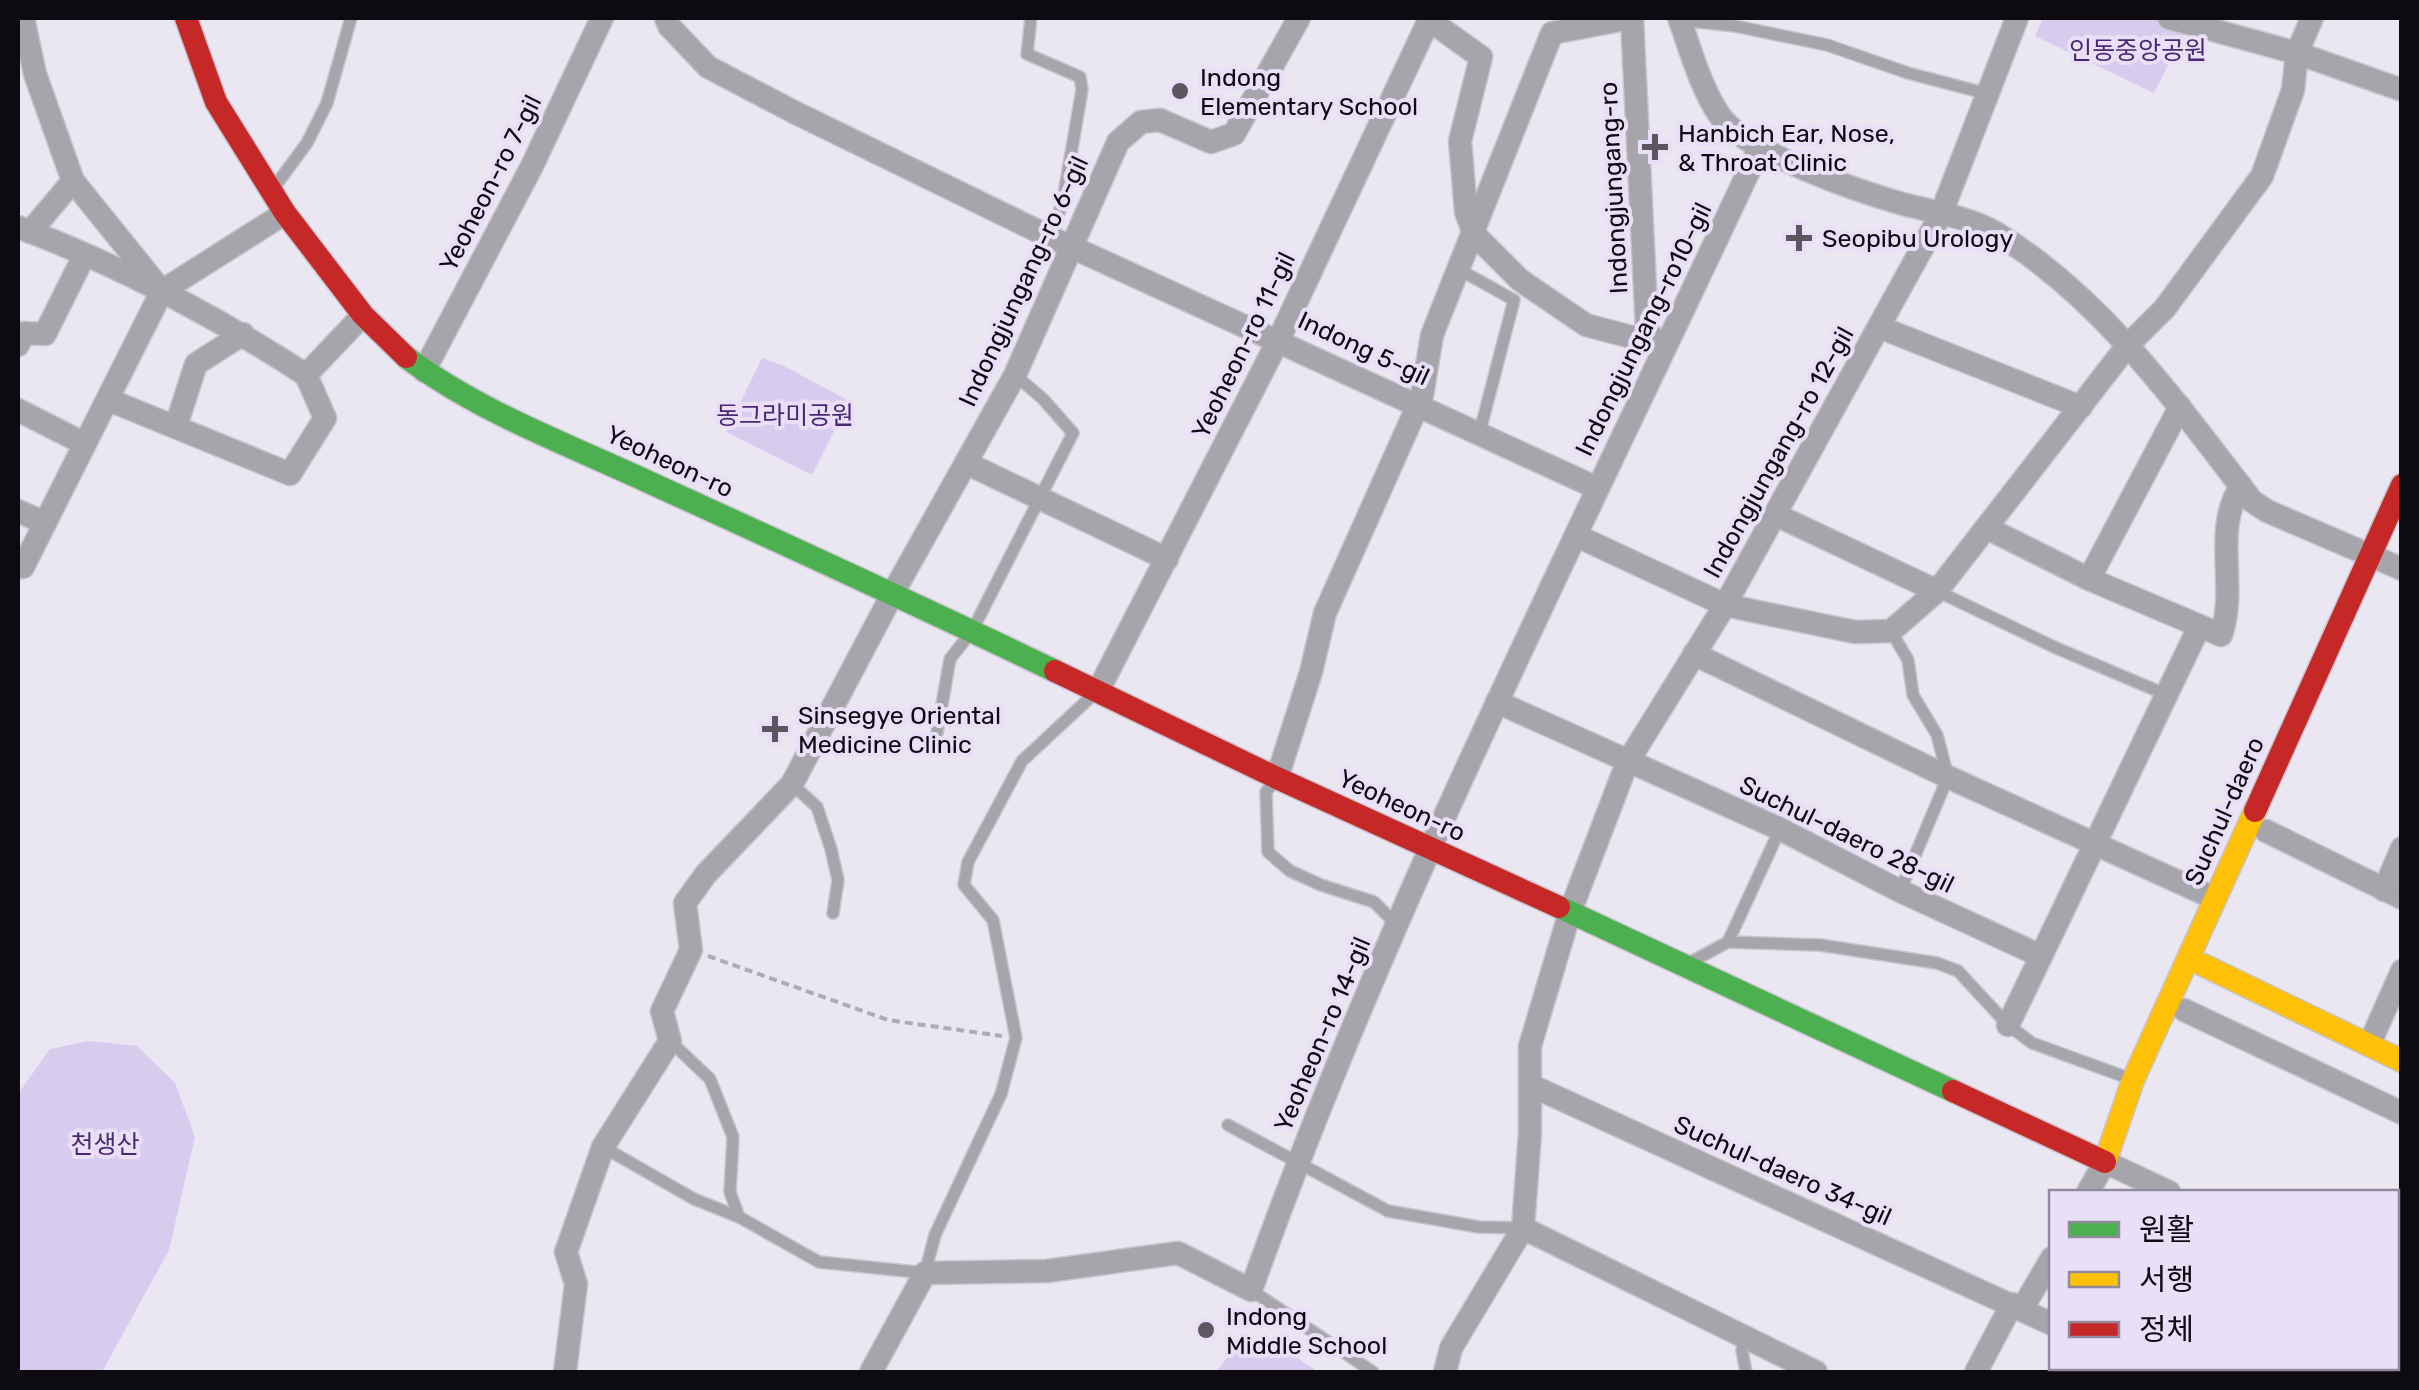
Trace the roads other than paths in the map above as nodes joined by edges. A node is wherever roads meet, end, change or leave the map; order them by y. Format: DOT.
graph roads {
  1 [pos="23,18"];
  2 [pos="186,18"];
  3 [pos="351,18"];
  4 [pos="602,18"];
  5 [pos="666,18"];
  6 [pos="1031,18"];
  7 [pos="1299,18"];
  8 [pos="1631,18"];
  9 [pos="2017,18"];
  10 [pos="2169,18"];
  11 [pos="2312,18"];
  12 [pos="1429,19"];
  13 [pos="1680,19"];
  14 [pos="1550,25"];
  15 [pos="2298,53"];
  16 [pos="2402,90"];
  17 [pos="1988,94"];
  18 [pos="1760,147"];
  19 [pos="73,181"];
  20 [pos="271,192"];
  21 [pos="284,212"];
  22 [pos="1941,214"];
  23 [pos="24,230"];
  24 [pos="1474,234"];
  25 [pos="1052,238"];
  26 [pos="1074,246"];
  27 [pos="84,256"];
  28 [pos="1460,270"];
  29 [pos="162,290"];
  30 [pos="363,315"];
  31 [pos="1879,327"];
  32 [pos="243,334"];
  33 [pos="1279,339"];
  34 [pos="18,345"];
  35 [pos="2128,346"];
  36 [pos="1660,347"];
  37 [pos="424,371"];
  38 [pos="306,375"];
  39 [pos="1015,376"];
  40 [pos="109,400"];
  41 [pos="1419,403"];
  42 [pos="2081,407"];
  43 [pos="2180,407"];
  44 [pos="18,410"];
  45 [pos="176,426"];
  46 [pos="1480,432"];
  47 [pos="85,444"];
  48 [pos="966,464"];
  49 [pos="2402,485"];
  50 [pos="2241,486"];
  51 [pos="1598,488"];
  52 [pos="1039,499"];
  53 [pos="18,510"];
  54 [pos="1776,515"];
  55 [pos="45,523"];
  56 [pos="2402,523"];
  57 [pos="1987,528"];
  58 [pos="1577,536"];
  59 [pos="1167,559"];
  60 [pos="2384,563"];
  61 [pos="23,567"];
  62 [pos="2089,579"];
  63 [pos="1937,591"];
  64 [pos="893,593"];
  65 [pos="1725,605"];
  66 [pos="2199,627"];
  67 [pos="1891,631"];
  68 [pos="972,632"];
  69 [pos="1694,654"];
  70 [pos="1098,691"];
  71 [pos="2167,695"];
  72 [pos="1498,702"];
  73 [pos="934,750"];
  74 [pos="1628,762"];
  75 [pos="1948,777"];
  76 [pos="1276,778"];
  77 [pos="792,784"];
  78 [pos="1780,829"];
  79 [pos="2266,831"];
  80 [pos="2095,844"];
  81 [pos="1429,848"];
  82 [pos="2402,848"];
  83 [pos="1900,891"];
  84 [pos="2393,894"];
  85 [pos="2214,898"];
  86 [pos="1570,912"];
  87 [pos="833,913"];
  88 [pos="1398,926"];
  89 [pos="1728,942"];
  90 [pos="2041,956"];
  91 [pos="1685,964"];
  92 [pos="2204,965"];
  93 [pos="2402,971"];
  94 [pos="2184,1010"];
  95 [pos="2008,1025"];
  96 [pos="670,1042"];
  97 [pos="2368,1045"];
  98 [pos="2402,1061"];
  99 [pos="2133,1080"];
  100 [pos="1530,1085"];
  101 [pos="2402,1113"];
  102 [pos="1228,1124"];
  103 [pos="603,1147"];
  104 [pos="2106,1162"];
  105 [pos="1296,1163"];
  106 [pos="2089,1190"];
  107 [pos="2165,1190"];
  108 [pos="739,1217"];
  109 [pos="1523,1228"];
  110 [pos="2049,1262"];
  111 [pos="925,1273"];
  112 [pos="1251,1290"];
  113 [pos="2017,1307"];
  114 [pos="2049,1323"];
  115 [pos="1746,1338"];
  116 [pos="565,1372"];
  117 [pos="872,1372"];
  118 [pos="1372,1372"];
  119 [pos="1445,1372"];
  120 [pos="1746,1372"];
  121 [pos="1816,1372"];
  122 [pos="1976,1372"];
  1 -- 19 [label="street"];
  2 -- 20 [label="street, Yeoheon-ro"];
  3 -- 20 [label="lane"];
  4 -- 37 [label="street, Yeoheon-ro 7-gil"];
  5 -- 25 [label="street, Indong 5-gil"];
  6 -- 25 [label="lane"];
  7 -- 26 [label="street, Indongjungang-ro 6-gil"];
  8 -- 14 [label="street"];
  8 -- 36 [label="street, Indongjungang-ro"];
  9 -- 17 [label="street, Indongjungang-ro 12-gil"];
  10 -- 15 [label="street"];
  11 -- 15 [label="street"];
  12 -- 24 [label="street, Yeoheon-ro 11-gil"];
  12 -- 33 [label="street, Yeoheon-ro 11-gil"];
  13 -- 17 [label="lane"];
  13 -- 18 [label="street"];
  14 -- 24 [label="street"];
  15 -- 16 [label="street"];
  15 -- 35 [label="street"];
  17 -- 22 [label="street, Indongjungang-ro 12-gil"];
  18 -- 22 [label="street"];
  18 -- 36 [label="street, Indongjungang-ro10-gil"];
  19 -- 23 [label="street"];
  19 -- 29 [label="street"];
  20 -- 21 [label="street, Yeoheon-ro"];
  21 -- 29 [label="street"];
  21 -- 30 [label="street, Yeoheon-ro"];
  22 -- 31 [label="street, Indongjungang-ro 12-gil"];
  22 -- 35 [label="street"];
  23 -- 27 [label="street"];
  24 -- 28 [label="street"];
  24 -- 36 [label="street"];
  25 -- 26 [label="street, Indong 5-gil"];
  26 -- 33 [label="street, Indong 5-gil"];
  26 -- 39 [label="street, Indongjungang-ro 6-gil"];
  27 -- 29 [label="street"];
  27 -- 34 [label="street"];
  28 -- 41 [label="street"];
  28 -- 46 [label="lane"];
  29 -- 32 [label="street"];
  29 -- 40 [label="street"];
  30 -- 37 [label="street, Yeoheon-ro"];
  30 -- 38 [label="street"];
  31 -- 42 [label="street, Indongjungang-ro 12-gil"];
  31 -- 54 [label="street, Indongjungang-ro 12-gil"];
  32 -- 38 [label="street"];
  32 -- 45 [label="street"];
  33 -- 41 [label="street, Indong 5-gil"];
  33 -- 59 [label="street, Yeoheon-ro 11-gil"];
  35 -- 42 [label="street"];
  35 -- 43 [label="street"];
  36 -- 51 [label="street, Indongjungang-ro10-gil"];
  37 -- 64 [label="street, Yeoheon-ro"];
  38 -- 45 [label="street"];
  39 -- 48 [label="street, Indongjungang-ro 6-gil"];
  39 -- 52 [label="lane"];
  40 -- 45 [label="street"];
  40 -- 47 [label="street"];
  41 -- 46 [label="street, Indong 5-gil"];
  41 -- 76 [label="street"];
  42 -- 57 [label="street"];
  43 -- 50 [label="street"];
  43 -- 62 [label="street"];
  44 -- 47 [label="street"];
  46 -- 51 [label="street, Indong 5-gil"];
  47 -- 55 [label="street"];
  48 -- 52 [label="street"];
  48 -- 64 [label="street, Indongjungang-ro 6-gil"];
  49 -- 60 [label="street, Suchul-daero"];
  50 -- 60 [label="street"];
  50 -- 66 [label="street"];
  51 -- 58 [label="street, Indongjungang-ro10-gil"];
  52 -- 59 [label="street"];
  52 -- 68 [label="lane"];
  53 -- 55 [label="street"];
  54 -- 63 [label="street"];
  54 -- 65 [label="street, Indongjungang-ro 12-gil"];
  55 -- 61 [label="street"];
  56 -- 60 [label="street, Suchul-daero"];
  57 -- 62 [label="street"];
  57 -- 63 [label="street"];
  58 -- 65 [label="street"];
  58 -- 72 [label="street, Indongjungang-ro10-gil"];
  59 -- 70 [label="street, Yeoheon-ro 11-gil"];
  60 -- 79 [label="street, Suchul-daero"];
  60 -- 85 [label="street, Suchul-daero"];
  62 -- 66 [label="street"];
  63 -- 67 [label="street"];
  63 -- 71 [label="lane"];
  64 -- 68 [label="street, Yeoheon-ro"];
  64 -- 77 [label="street, Indongjungang-ro 6-gil"];
  65 -- 67 [label="street, Indongjungang-ro 12-gil"];
  65 -- 69 [label="street, Indongjungang-ro 12-gil"];
  66 -- 71 [label="street"];
  67 -- 75 [label="lane"];
  68 -- 70 [label="street, Yeoheon-ro"];
  68 -- 73 [label="lane"];
  69 -- 74 [label="street, Indongjungang-ro 12-gil"];
  69 -- 75 [label="street"];
  70 -- 76 [label="street, Yeoheon-ro"];
  70 -- 111 [label="lane"];
  71 -- 80 [label="street"];
  72 -- 74 [label="street"];
  72 -- 81 [label="street, Indongjungang-ro10-gil"];
  74 -- 78 [label="street, Suchul-daero 28-gil"];
  74 -- 86 [label="street, Indongjungang-ro 12-gil"];
  75 -- 80 [label="street"];
  75 -- 83 [label="lane"];
  76 -- 81 [label="street, Yeoheon-ro"];
  76 -- 88 [label="lane, Yeoheon-ro 14-gil"];
  77 -- 87 [label="lane"];
  77 -- 96 [label="street, Indongjungang-ro 6-gil"];
  78 -- 83 [label="street, Suchul-daero 28-gil"];
  78 -- 89 [label="lane"];
  79 -- 84 [label="street"];
  79 -- 92 [label="street, Suchul-daero"];
  80 -- 85 [label="street"];
  80 -- 90 [label="street"];
  81 -- 86 [label="street, Yeoheon-ro"];
  81 -- 88 [label="street, Yeoheon-ro 14-gil"];
  82 -- 84 [label="street"];
  83 -- 90 [label="street, Suchul-daero 28-gil"];
  85 -- 99 [label="street, Suchul-daero"];
  86 -- 91 [label="street, Yeoheon-ro"];
  86 -- 100 [label="street, Indongjungang-ro 12-gil"];
  88 -- 105 [label="street, Yeoheon-ro 14-gil"];
  89 -- 91 [label="lane"];
  89 -- 95 [label="lane"];
  90 -- 95 [label="street"];
  91 -- 104 [label="street, Yeoheon-ro"];
  92 -- 94 [label="street, Suchul-daero"];
  92 -- 97 [label="street"];
  93 -- 97 [label="street"];
  94 -- 101 [label="street"];
  94 -- 104 [label="street, Suchul-daero"];
  95 -- 99 [label="lane"];
  96 -- 103 [label="street"];
  96 -- 108 [label="lane"];
  97 -- 98 [label="street"];
  99 -- 104 [label="street, Suchul-daero"];
  100 -- 109 [label="street, Indongjungang-ro 12-gil"];
  100 -- 113 [label="street, Suchul-daero 34-gil"];
  102 -- 105 [label="lane, Yeoheon-ro 14-gil"];
  103 -- 108 [label="lane"];
  103 -- 116 [label="street"];
  104 -- 106 [label="street, Suchul-daero"];
  104 -- 107 [label="street"];
  105 -- 109 [label="lane, Yeoheon-ro 14-gil"];
  105 -- 112 [label="street, Yeoheon-ro 14-gil"];
  108 -- 111 [label="lane"];
  109 -- 115 [label="street"];
  109 -- 119 [label="street"];
  110 -- 113 [label="street"];
  111 -- 112 [label="street"];
  111 -- 117 [label="street"];
  112 -- 118 [label="lane"];
  113 -- 114 [label="street, Suchul-daero 34-gil"];
  113 -- 122 [label="street"];
  115 -- 120 [label="lane"];
  115 -- 121 [label="street"];
}
